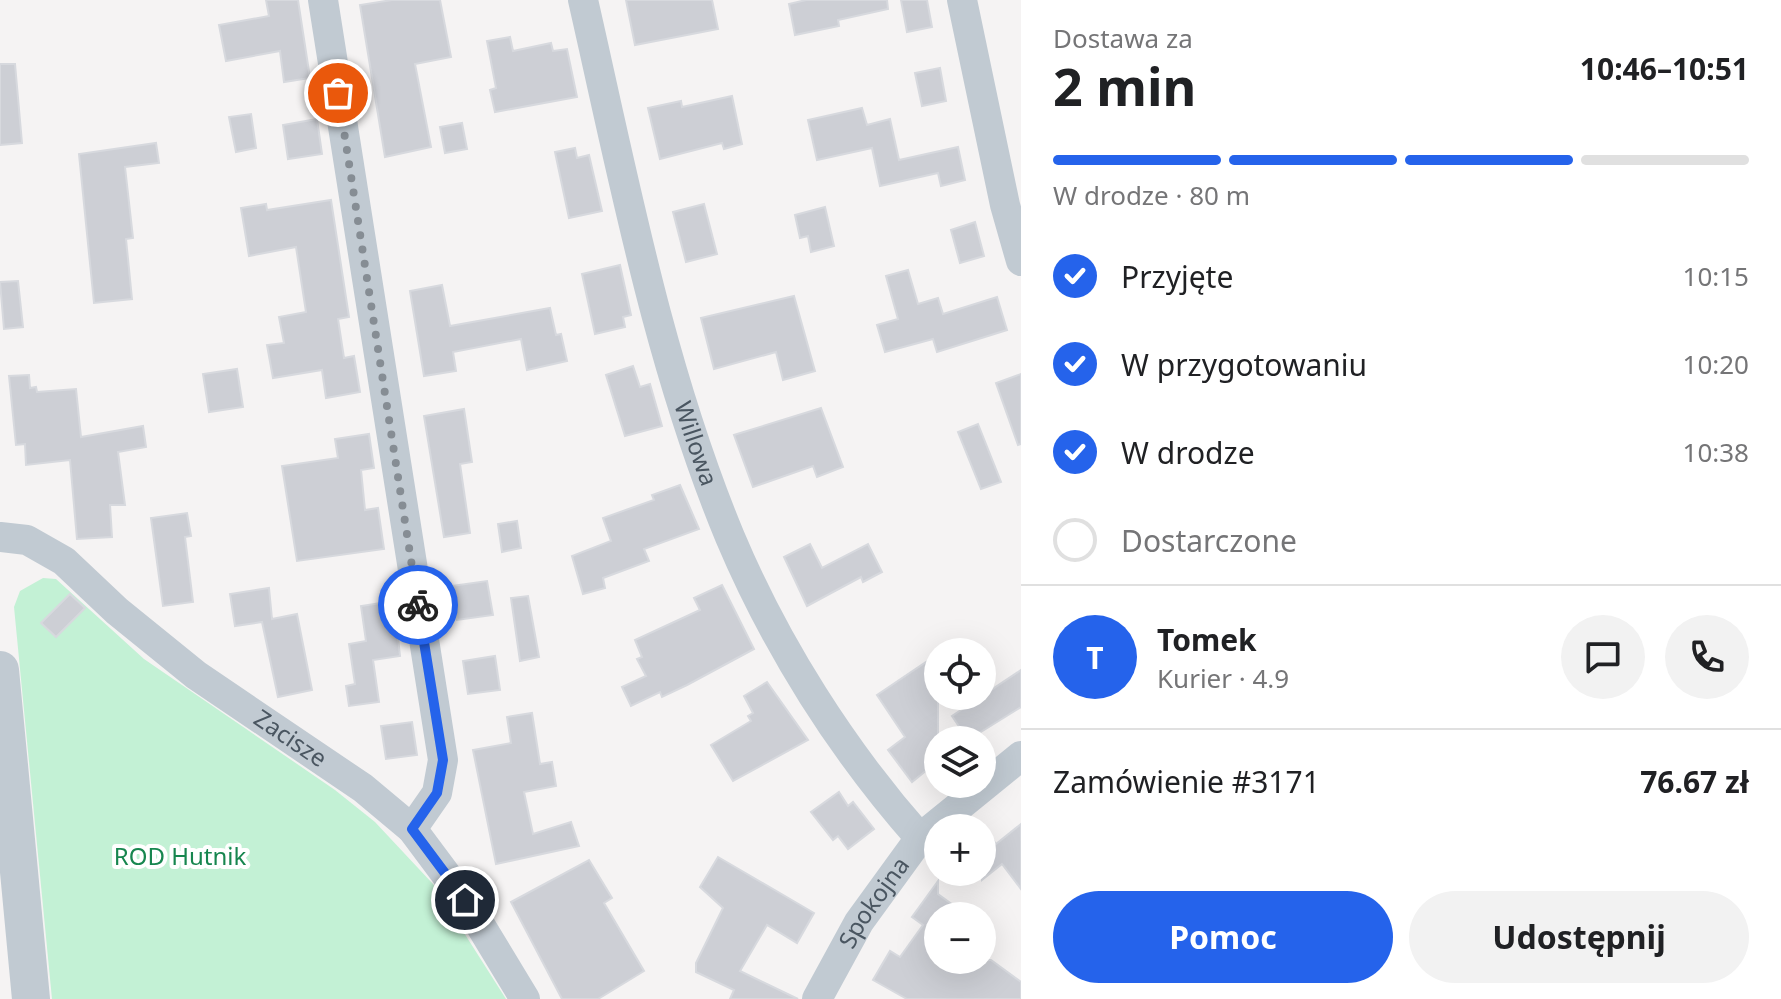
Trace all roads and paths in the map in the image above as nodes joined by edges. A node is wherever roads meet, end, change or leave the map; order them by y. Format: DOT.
graph roads {
  1 [pos="323,0"];
  2 [pos="583,0"];
  3 [pos="962,0"];
  4 [pos="1021,261"];
  5 [pos="0,537"];
  6 [pos="0,670"];
  7 [pos="1021,756"];
  8 [pos="412,829"];
  9 [pos="920,838"];
  10 [pos="31,999"];
  11 [pos="525,999"];
  12 [pos="817,999"];
  1 -- 8 [label="street"];
  2 -- 9 [label="street, Willowa"];
  3 -- 4 [label="street"];
  5 -- 8 [label="street, Zacisze"];
  6 -- 10 [label="street"];
  7 -- 9 [label="street, Spokojna"];
  8 -- 11 [label="street, Zacisze"];
  9 -- 12 [label="street, Spokojna"];
}
